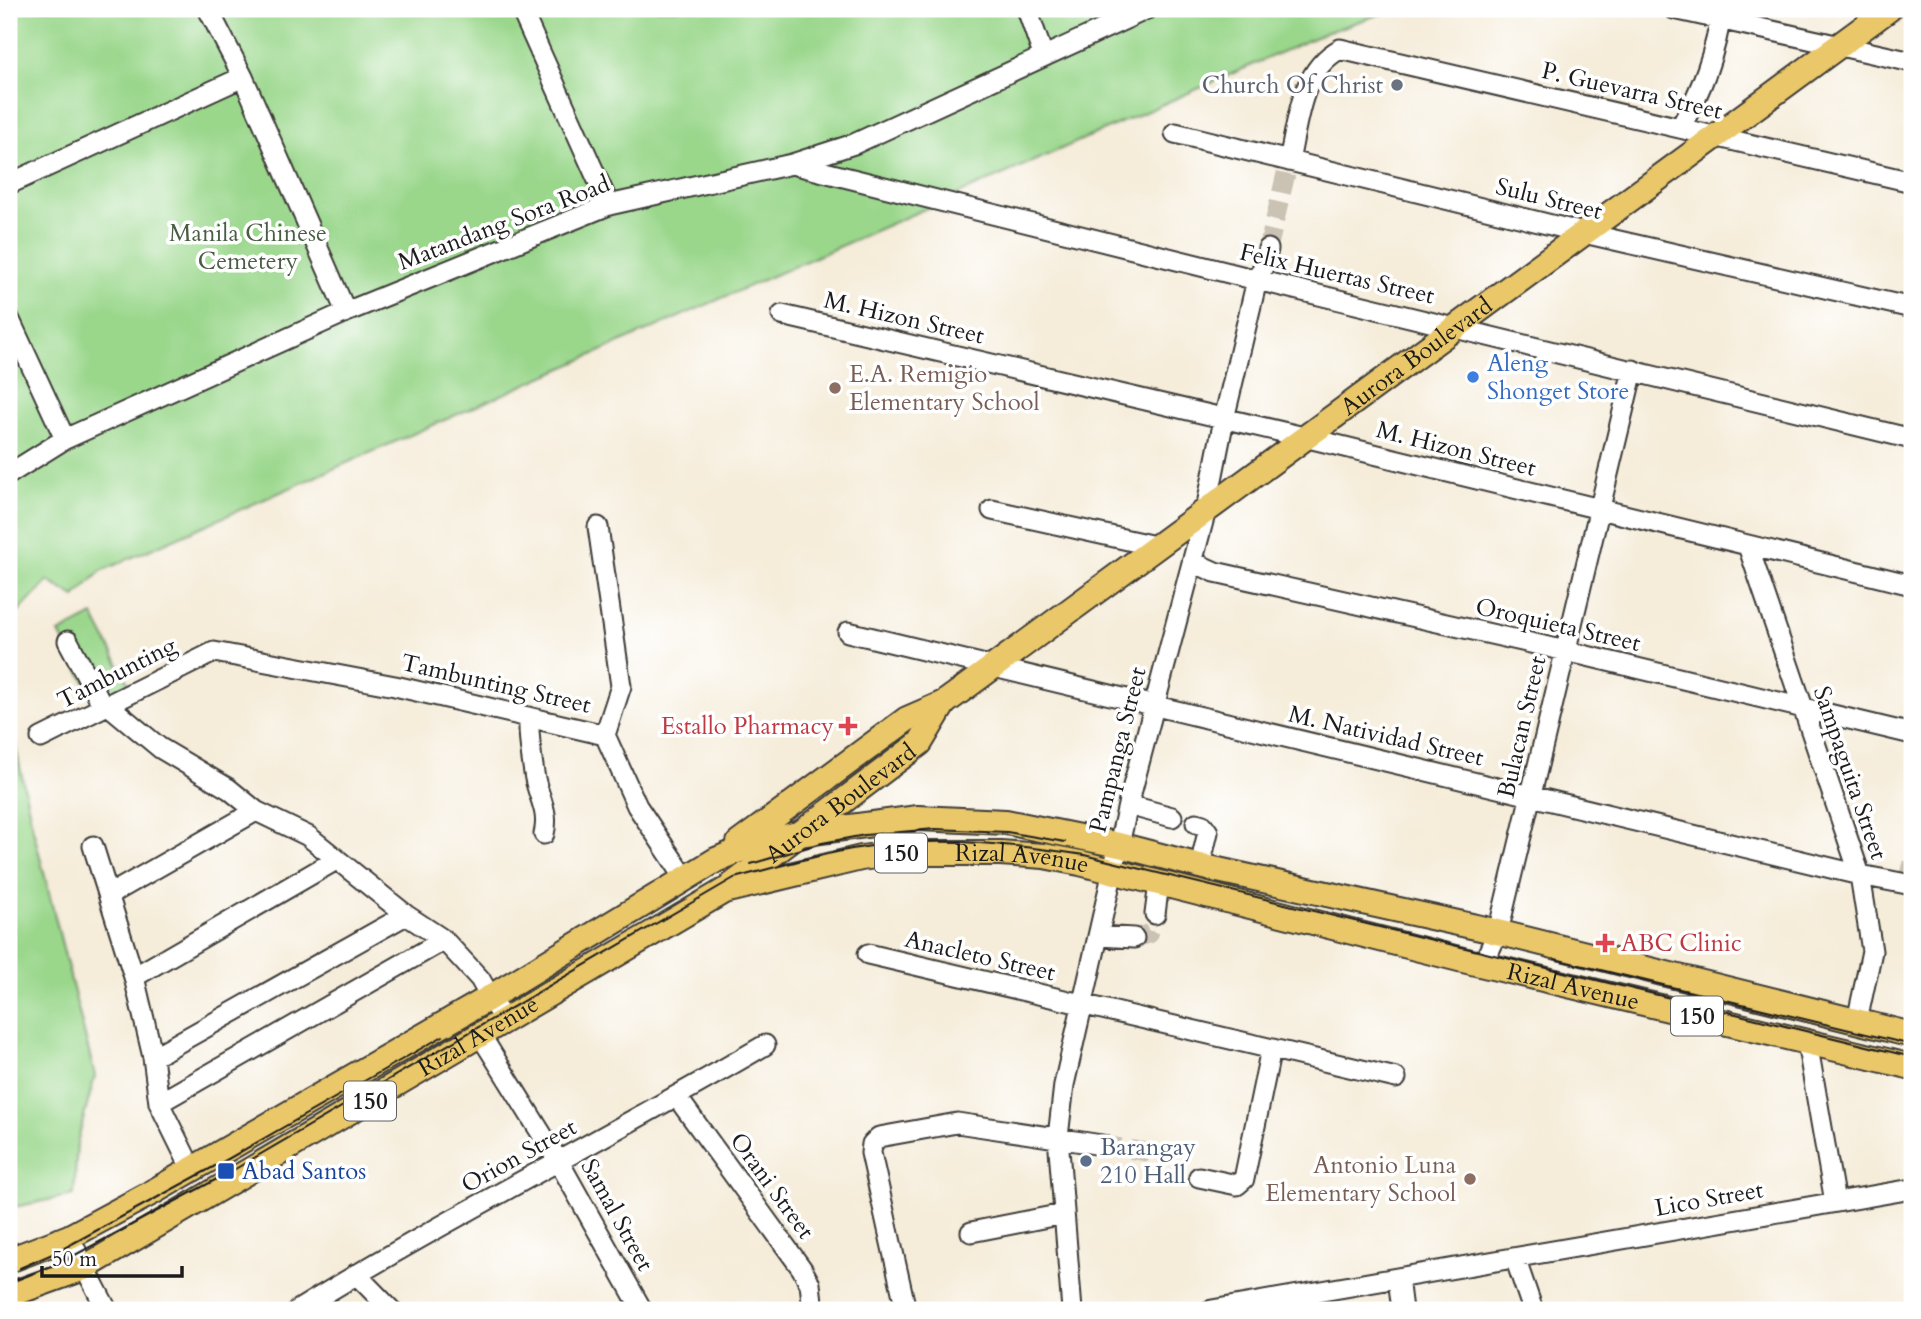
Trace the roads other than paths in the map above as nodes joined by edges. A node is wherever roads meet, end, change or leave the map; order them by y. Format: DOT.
graph roads {
  1 [pos="208,9"];
  2 [pos="521,9"];
  3 [pos="1027,9"];
  4 [pos="1147,9"];
  5 [pos="1675,9"];
  6 [pos="1889,9"];
  7 [pos="1721,14"];
  8 [pos="1839,45"];
  9 [pos="1043,55"];
  10 [pos="1912,62"];
  11 [pos="243,77"];
  12 [pos="1680,128"];
  13 [pos="1175,134"];
  14 [pos="1716,136"];
  15 [pos="1289,161"];
  16 [pos="792,164"];
  17 [pos="1912,182"];
  18 [pos="9,184"];
  19 [pos="609,205"];
  20 [pos="1584,233"];
  21 [pos="1268,249"];
  22 [pos="1257,280"];
  23 [pos="1912,308"];
  24 [pos="346,312"];
  25 [pos="782,315"];
  26 [pos="9,318"];
  27 [pos="1456,327"];
  28 [pos="1633,370"];
  29 [pos="1224,419"];
  30 [pos="1304,437"];
  31 [pos="65,439"];
  32 [pos="1912,439"];
  33 [pos="9,474"];
  34 [pos="1600,509"];
  35 [pos="992,510"];
  36 [pos="1206,510"];
  37 [pos="598,527"];
  38 [pos="1155,546"];
  39 [pos="1748,546"];
  40 [pos="1193,562"];
  41 [pos="1912,585"];
  42 [pos="848,632"];
  43 [pos="68,641"];
  44 [pos="1566,651"];
  45 [pos="214,652"];
  46 [pos="992,667"];
  47 [pos="944,703"];
  48 [pos="105,705"];
  49 [pos="1154,707"];
  50 [pos="1803,709"];
  51 [pos="529,717"];
  52 [pos="1912,734"];
  53 [pos="605,735"];
  54 [pos="41,738"];
  55 [pos="1531,795"];
  56 [pos="849,796"];
  57 [pos="1128,805"];
  58 [pos="256,811"];
  59 [pos="1172,817"];
  60 [pos="1196,823"];
  61 [pos="857,826"];
  62 [pos="544,834"];
  63 [pos="798,834"];
  64 [pos="1119,845"];
  65 [pos="93,846"];
  66 [pos="336,860"];
  67 [pos="716,860"];
  68 [pos="1200,866"];
  69 [pos="1113,872"];
  70 [pos="1860,875"];
  71 [pos="685,878"];
  72 [pos="1159,883"];
  73 [pos="1909,883"];
  74 [pos="724,891"];
  75 [pos="109,895"];
  76 [pos="1155,914"];
  77 [pos="406,915"];
  78 [pos="1498,932"];
  79 [pos="1099,936"];
  80 [pos="1133,938"];
  81 [pos="444,940"];
  82 [pos="868,954"];
  83 [pos="1490,966"];
  84 [pos="1665,973"];
  85 [pos="134,977"];
  86 [pos="1696,981"];
  87 [pos="489,998"];
  88 [pos="1081,1005"];
  89 [pos="1661,1007"];
  90 [pos="1686,1013"];
  91 [pos="1857,1021"];
  92 [pos="504,1022"];
  93 [pos="1912,1035"];
  94 [pos="481,1036"];
  95 [pos="1807,1042"];
  96 [pos="765,1045"];
  97 [pos="1271,1049"];
  98 [pos="153,1057"];
  99 [pos="1912,1067"];
  100 [pos="1396,1078"];
  101 [pos="677,1097"];
  102 [pos="159,1103"];
  103 [pos="1058,1137"];
  104 [pos="1102,1145"];
  105 [pos="559,1162"];
  106 [pos="192,1170"];
  107 [pos="1199,1177"];
  108 [pos="1912,1189"];
  109 [pos="1835,1202"];
  110 [pos="1063,1214"];
  111 [pos="971,1233"];
  112 [pos="69,1237"];
  113 [pos="1515,1258"];
  114 [pos="9,1260"];
  115 [pos="84,1268"];
  116 [pos="356,1274"];
  117 [pos="1398,1278"];
  118 [pos="9,1295"];
  119 [pos="1304,1302"];
  120 [pos="1267,1305"];
  121 [pos="107,1310"];
  122 [pos="298,1310"];
  123 [pos="391,1310"];
  124 [pos="642,1310"];
  125 [pos="813,1310"];
  126 [pos="906,1310"];
  127 [pos="1072,1310"];
  128 [pos="1212,1310"];
  129 [pos="1402,1310"];
  130 [pos="1533,1310"];
  1 -- 11 [label="street"];
  2 -- 19 [label="street"];
  3 -- 9 [label="street"];
  4 -- 9 [label="street, Matandang Sora Road"];
  5 -- 7 [label="street"];
  6 -- 8 [label="main road, Aurora Boulevard"];
  7 -- 8 [label="street"];
  7 -- 12 [label="street"];
  8 -- 10 [label="street"];
  8 -- 14 [label="main road, Aurora Boulevard"];
  9 -- 16 [label="street, Matandang Sora Road"];
  11 -- 18 [label="street"];
  11 -- 24 [label="street"];
  12 -- 14 [label="street, P. Guevarra Street"];
  12 -- 15 [label="street, P. Guevarra Street"];
  13 -- 15 [label="street, Sulu Street"];
  14 -- 17 [label="street, P. Guevarra Street"];
  14 -- 20 [label="main road, Aurora Boulevard"];
  15 -- 20 [label="street, Sulu Street"];
  16 -- 19 [label="street, Matandang Sora Road"];
  16 -- 22 [label="street, Felix Huertas Street"];
  19 -- 24 [label="street, Matandang Sora Road"];
  20 -- 23 [label="street, Sulu Street"];
  20 -- 27 [label="main road, Aurora Boulevard"];
  21 -- 22 [label="street, Pampanga Street"];
  22 -- 27 [label="street, Felix Huertas Street"];
  22 -- 29 [label="street, Pampanga Street"];
  24 -- 31 [label="street, Matandang Sora Road"];
  25 -- 29 [label="street, M. Hizon Street"];
  26 -- 31 [label="street"];
  27 -- 28 [label="street, Felix Huertas Street"];
  27 -- 30 [label="main road, Aurora Boulevard"];
  28 -- 32 [label="street, Felix Huertas Street"];
  28 -- 34 [label="street, Bulacan Street"];
  29 -- 30 [label="street, M. Hizon Street"];
  29 -- 36 [label="street, Pampanga Street"];
  30 -- 34 [label="street, M. Hizon Street"];
  30 -- 36 [label="main road, Aurora Boulevard"];
  31 -- 33 [label="street, Matandang Sora Road"];
  34 -- 39 [label="street, M. Hizon Street"];
  34 -- 44 [label="street, Bulacan Street"];
  35 -- 38 [label="street"];
  36 -- 38 [label="main road, Aurora Boulevard"];
  36 -- 40 [label="street, Pampanga Street"];
  37 -- 53 [label="street"];
  38 -- 46 [label="main road, Aurora Boulevard"];
  39 -- 41 [label="street, M. Hizon Street"];
  39 -- 50 [label="street, Sampaguita Street"];
  40 -- 44 [label="street, Oroquieta Street"];
  40 -- 49 [label="street, Pampanga Street"];
  42 -- 46 [label="street, M. Natividad Street"];
  43 -- 48 [label="street"];
  44 -- 50 [label="street, Oroquieta Street"];
  44 -- 55 [label="street, Bulacan Street"];
  45 -- 48 [label="street, Tambunting"];
  45 -- 51 [label="street, Tambunting Street"];
  46 -- 47 [label="main road, Aurora Boulevard"];
  46 -- 49 [label="street, M. Natividad Street"];
  47 -- 56 [label="main road, Aurora Boulevard"];
  47 -- 67 [label="main road, Aurora Boulevard"];
  48 -- 54 [label="street, Tambunting"];
  48 -- 58 [label="street"];
  49 -- 55 [label="street, M. Natividad Street"];
  49 -- 57 [label="street, Pampanga Street"];
  50 -- 52 [label="street, Oroquieta Street"];
  50 -- 70 [label="street, Sampaguita Street"];
  51 -- 53 [label="street, Tambunting Street"];
  51 -- 62 [label="street"];
  53 -- 71 [label="street, Tambunting Street"];
  55 -- 70 [label="street, M. Natividad Street"];
  55 -- 78 [label="street, Bulacan Street"];
  56 -- 61 [label="street"];
  56 -- 63 [label="main road, Aurora Boulevard"];
  57 -- 59 [label="street"];
  57 -- 64 [label="street, Pampanga Street"];
  58 -- 66 [label="street"];
  58 -- 75 [label="street"];
  60 -- 68 [label="street"];
  61 -- 63 [label="main road, Rizal Avenue / 150"];
  61 -- 64 [label="main road, Rizal Avenue / 150"];
  63 -- 67 [label="main road, Rizal Avenue / 150"];
  63 -- 74 [label="main road, Aurora Boulevard"];
  64 -- 68 [label="main road, Rizal Avenue / 150"];
  64 -- 69 [label="street, Pampanga Street"];
  65 -- 75 [label="street"];
  66 -- 77 [label="street"];
  66 -- 85 [label="street"];
  67 -- 71 [label="main road, Rizal Avenue / 150"];
  68 -- 78 [label="main road, Rizal Avenue / 150"];
  69 -- 72 [label="main road, Rizal Avenue / 150"];
  69 -- 74 [label="main road, Rizal Avenue / 150"];
  69 -- 79 [label="street, Pampanga Street"];
  70 -- 73 [label="street, M. Natividad Street"];
  70 -- 91 [label="street, Sampaguita Street"];
  71 -- 87 [label="main road, Rizal Avenue / 150"];
  72 -- 76 [label="street"];
  72 -- 83 [label="main road, Rizal Avenue / 150"];
  74 -- 92 [label="main road, Rizal Avenue / 150"];
  75 -- 85 [label="street"];
  77 -- 81 [label="street"];
  77 -- 98 [label="street"];
  78 -- 83 [label="street, Bulacan Street"];
  78 -- 84 [label="main road, Rizal Avenue / 150"];
  79 -- 80 [label="street"];
  79 -- 88 [label="street, Pampanga Street"];
  81 -- 87 [label="street"];
  81 -- 102 [label="street"];
  82 -- 88 [label="street, Anacleto Street"];
  83 -- 89 [label="main road, Rizal Avenue / 150"];
  84 -- 86 [label="main road, Rizal Avenue / 150"];
  84 -- 89 [label="main road"];
  85 -- 98 [label="street"];
  86 -- 90 [label="main road"];
  86 -- 91 [label="main road, Rizal Avenue / 150"];
  87 -- 92 [label="street"];
  87 -- 106 [label="main road, Rizal Avenue / 150"];
  88 -- 97 [label="street, Anacleto Street"];
  88 -- 103 [label="street, Pampanga Street"];
  89 -- 90 [label="main road, Rizal Avenue / 150"];
  90 -- 95 [label="main road, Rizal Avenue / 150"];
  91 -- 93 [label="main road, Rizal Avenue / 150"];
  92 -- 94 [label="main road, Rizal Avenue / 150"];
  94 -- 105 [label="street, Samal Street"];
  94 -- 115 [label="main road, Rizal Avenue / 150"];
  95 -- 99 [label="main road, Rizal Avenue / 150"];
  95 -- 109 [label="street"];
  96 -- 101 [label="street, Orion Street"];
  97 -- 100 [label="street, Anacleto Street"];
  97 -- 107 [label="street"];
  98 -- 102 [label="street"];
  101 -- 105 [label="street, Orion Street"];
  101 -- 125 [label="street, Orani Street"];
  102 -- 106 [label="street"];
  103 -- 104 [label="street"];
  103 -- 110 [label="street, Pampanga Street"];
  103 -- 126 [label="street"];
  105 -- 116 [label="street, Orion Street"];
  105 -- 124 [label="street, Samal Street"];
  106 -- 112 [label="main road, Rizal Avenue / 150"];
  108 -- 109 [label="street, Lico Street"];
  109 -- 113 [label="street, Lico Street"];
  110 -- 111 [label="street"];
  110 -- 127 [label="street, Pampanga Street"];
  112 -- 114 [label="main road, Rizal Avenue / 150"];
  112 -- 115 [label="street"];
  113 -- 117 [label="street, Lico Street"];
  113 -- 130 [label="street"];
  115 -- 118 [label="main road, Rizal Avenue / 150"];
  115 -- 121 [label="street"];
  116 -- 122 [label="street, Orion Street"];
  116 -- 123 [label="street"];
  117 -- 119 [label="street, Lico Street"];
  117 -- 129 [label="street"];
  119 -- 120 [label="street, Lico Street"];
  120 -- 128 [label="street, Lico Street"];
}
